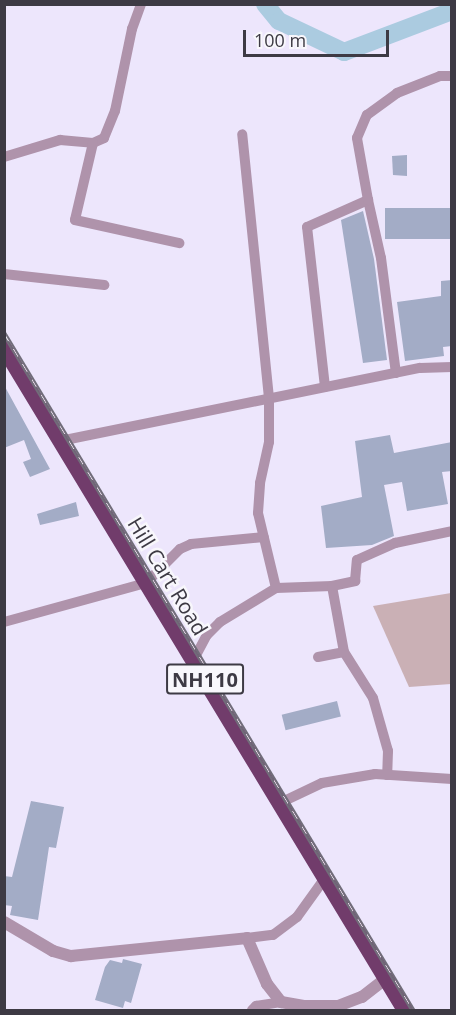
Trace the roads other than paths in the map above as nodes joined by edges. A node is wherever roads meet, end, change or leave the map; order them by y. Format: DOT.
graph roads {
  1 [pos="141,4"];
  2 [pos="452,76"];
  3 [pos="242,134"];
  4 [pos="93,142"];
  5 [pos="4,157"];
  6 [pos="368,200"];
  7 [pos="179,243"];
  8 [pos="4,274"];
  9 [pos="104,285"];
  10 [pos="5,351"];
  11 [pos="452,367"];
  12 [pos="396,373"];
  13 [pos="325,387"];
  14 [pos="269,398"];
  15 [pos="60,441"];
  16 [pos="452,531"];
  17 [pos="264,537"];
  18 [pos="146,582"];
  19 [pos="332,586"];
  20 [pos="276,588"];
  21 [pos="4,622"];
  22 [pos="344,652"];
  23 [pos="318,657"];
  24 [pos="193,661"];
  25 [pos="387,775"];
  26 [pos="452,779"];
  27 [pos="282,802"];
  28 [pos="325,878"];
  29 [pos="4,922"];
  30 [pos="247,938"];
  31 [pos="386,978"];
  32 [pos="281,1002"];
  33 [pos="252,1011"];
  34 [pos="405,1011"];
  1 -- 4 [label="street"];
  2 -- 6 [label="street"];
  3 -- 14 [label="street"];
  4 -- 5 [label="street"];
  4 -- 7 [label="street"];
  6 -- 12 [label="street"];
  6 -- 13 [label="street"];
  8 -- 9 [label="street"];
  10 -- 15 [label="highway, Hill Cart Road / NH110"];
  11 -- 12 [label="street"];
  12 -- 13 [label="street"];
  13 -- 14 [label="street"];
  14 -- 15 [label="street"];
  14 -- 17 [label="street"];
  15 -- 18 [label="highway, Hill Cart Road / NH110"];
  16 -- 19 [label="street"];
  17 -- 18 [label="street"];
  17 -- 20 [label="street"];
  18 -- 21 [label="street"];
  18 -- 24 [label="highway, Hill Cart Road / NH110"];
  19 -- 20 [label="street"];
  19 -- 22 [label="street"];
  20 -- 24 [label="street"];
  22 -- 23 [label="street"];
  22 -- 25 [label="street"];
  24 -- 27 [label="highway, Hill Cart Road / NH110"];
  25 -- 26 [label="street"];
  25 -- 27 [label="street"];
  27 -- 28 [label="highway, Hill Cart Road / NH110"];
  28 -- 30 [label="street"];
  28 -- 31 [label="highway, Hill Cart Road / NH110"];
  29 -- 30 [label="street"];
  30 -- 32 [label="street"];
  31 -- 32 [label="street"];
  31 -- 34 [label="highway, Hill Cart Road / NH110"];
  32 -- 33 [label="street"];
}
